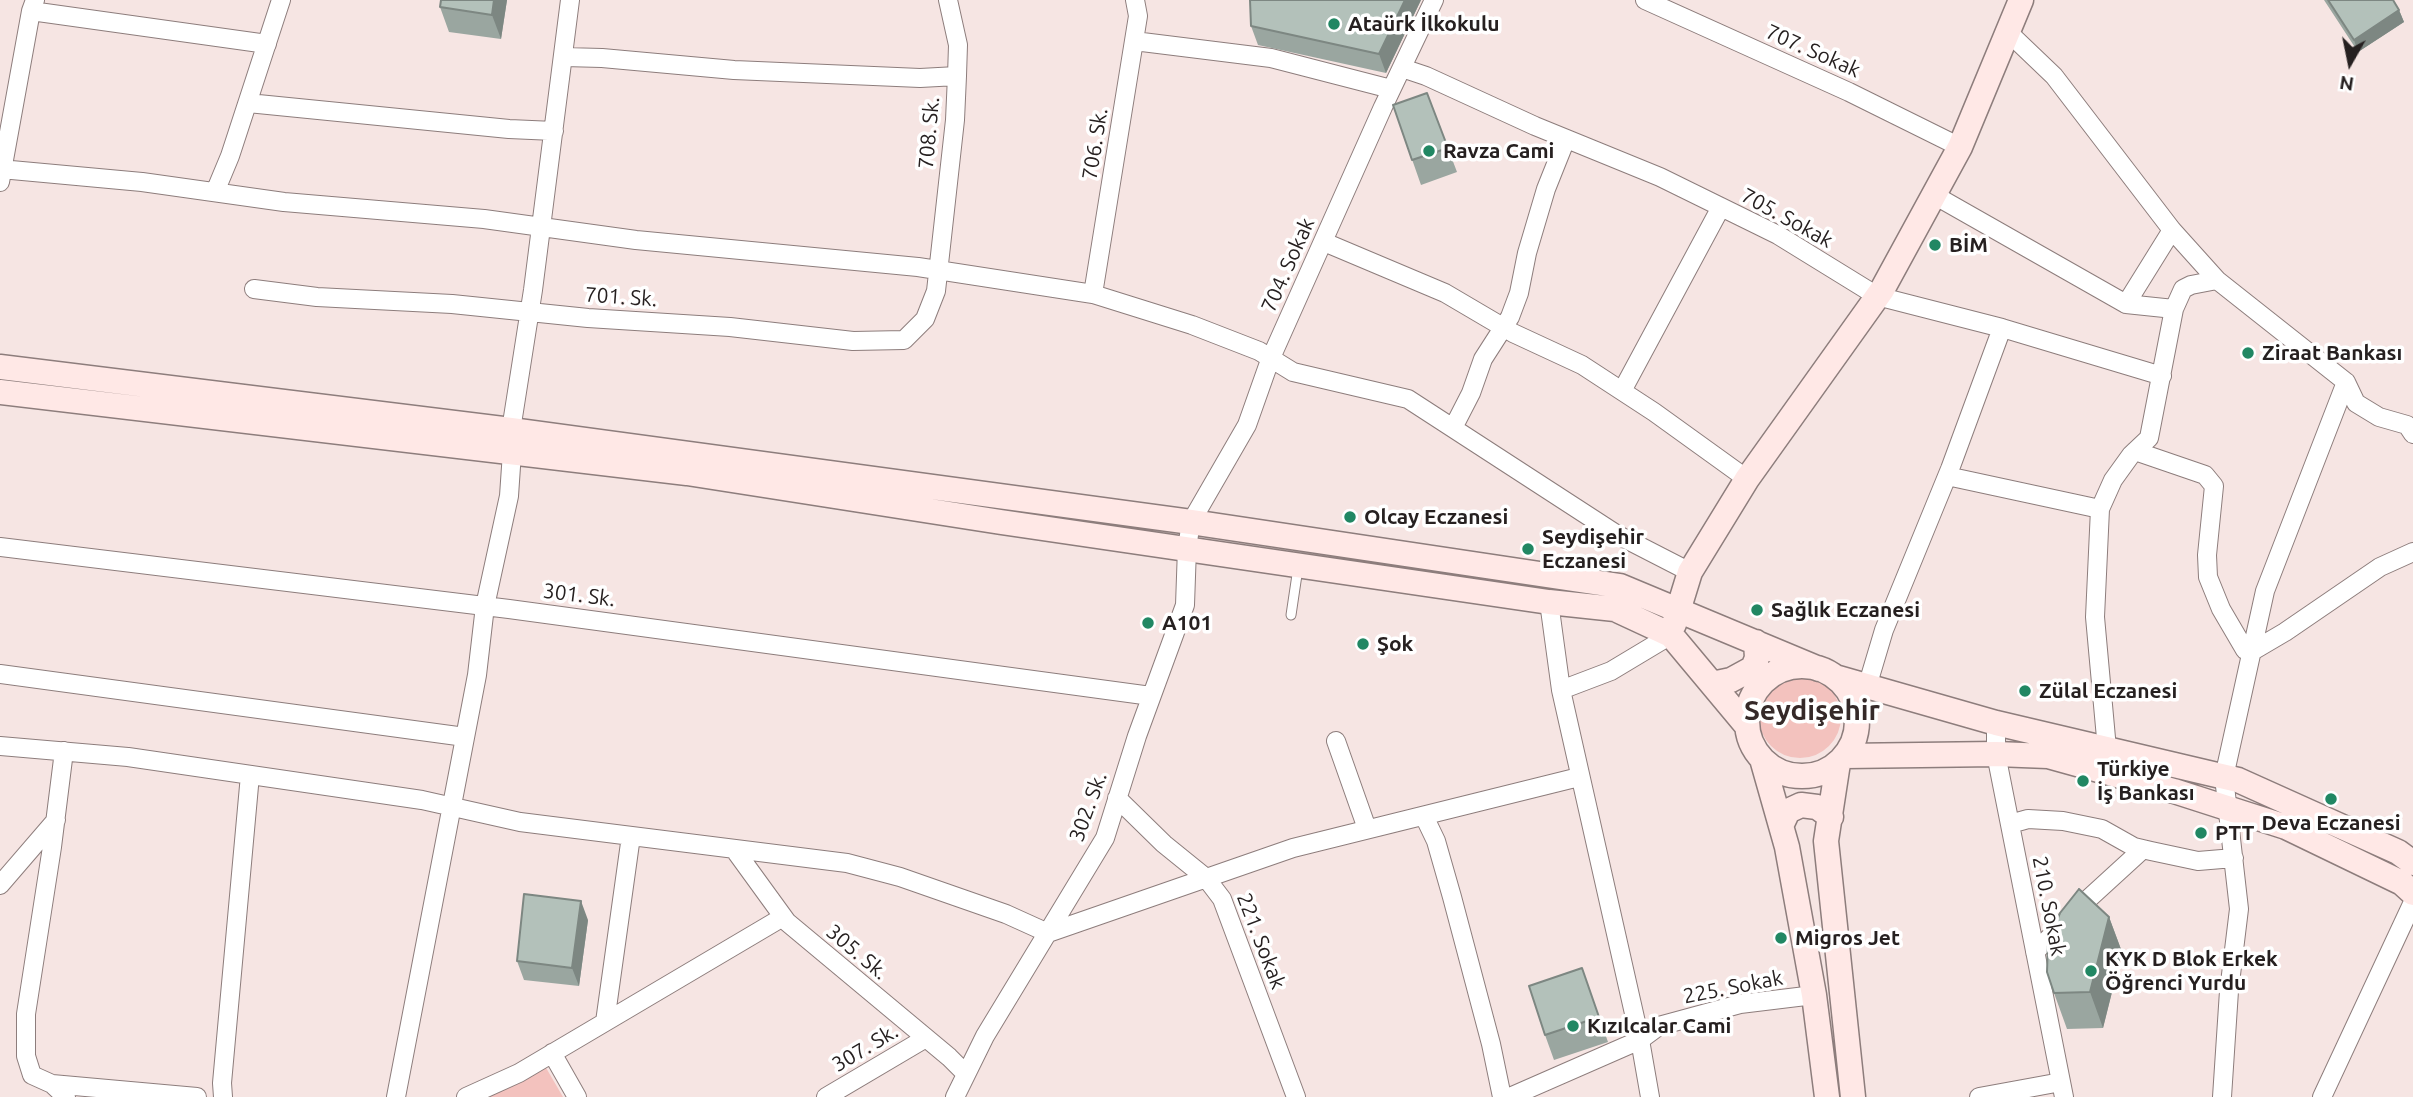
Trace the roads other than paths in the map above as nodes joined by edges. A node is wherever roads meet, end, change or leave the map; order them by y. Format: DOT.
graph roads {
  1 [pos="282,0"];
  2 [pos="570,0"];
  3 [pos="948,0"];
  4 [pos="1135,0"];
  5 [pos="1434,0"];
  6 [pos="1645,0"];
  7 [pos="2016,2"];
  8 [pos="33,6"];
  9 [pos="2009,33"];
  10 [pos="1134,41"];
  11 [pos="267,44"];
  12 [pos="564,57"];
  13 [pos="1402,68"];
  14 [pos="957,76"];
  15 [pos="1391,89"];
  16 [pos="248,103"];
  17 [pos="554,131"];
  18 [pos="1566,139"];
  19 [pos="1960,147"];
  20 [pos="1,174"];
  21 [pos="215,192"];
  22 [pos="1934,195"];
  23 [pos="1721,207"];
  24 [pos="540,227"];
  25 [pos="2172,230"];
  26 [pos="1324,242"];
  27 [pos="939,270"];
  28 [pos="2217,280"];
  29 [pos="254,289"];
  30 [pos="1093,294"];
  31 [pos="1877,296"];
  32 [pos="2126,304"];
  33 [pos="2174,309"];
  34 [pos="529,311"];
  35 [pos="1504,327"];
  36 [pos="2002,328"];
  37 [pos="1270,360"];
  38 [pos="0,367"];
  39 [pos="2162,376"];
  40 [pos="2346,382"];
  41 [pos="1622,391"];
  42 [pos="0,392"];
  43 [pos="1453,428"];
  44 [pos="2413,433"];
  45 [pos="512,441"];
  46 [pos="2135,451"];
  47 [pos="1947,476"];
  48 [pos="1747,479"];
  49 [pos="2100,509"];
  50 [pos="1191,522"];
  51 [pos="0,547"];
  52 [pos="1187,548"];
  53 [pos="2413,552"];
  54 [pos="1299,565"];
  55 [pos="1690,572"];
  56 [pos="1549,602"];
  57 [pos="485,606"];
  58 [pos="1680,610"];
  59 [pos="1291,615"];
  60 [pos="1671,635"];
  61 [pos="1756,642"];
  62 [pos="2251,652"];
  63 [pos="1827,673"];
  64 [pos="0,674"];
  65 [pos="1712,684"];
  66 [pos="1867,688"];
  67 [pos="1561,690"];
  68 [pos="1151,696"];
  69 [pos="1996,723"];
  70 [pos="1747,726"];
  71 [pos="465,737"];
  72 [pos="1336,741"];
  73 [pos="0,746"];
  74 [pos="2107,749"];
  75 [pos="64,751"];
  76 [pos="1996,754"];
  77 [pos="1762,759"];
  78 [pos="1842,760"];
  79 [pos="250,775"];
  80 [pos="1578,775"];
  81 [pos="2224,777"];
  82 [pos="1117,798"];
  83 [pos="452,808"];
  84 [pos="2226,808"];
  85 [pos="1424,816"];
  86 [pos="1831,817"];
  87 [pos="56,820"];
  88 [pos="1365,822"];
  89 [pos="2010,824"];
  90 [pos="1781,826"];
  91 [pos="631,836"];
  92 [pos="734,849"];
  93 [pos="2143,849"];
  94 [pos="2234,858"];
  95 [pos="2413,863"];
  96 [pos="1206,878"];
  97 [pos="0,885"];
  98 [pos="2413,893"];
  99 [pos="2413,902"];
  100 [pos="783,917"];
  101 [pos="1048,933"];
  102 [pos="2035,952"];
  103 [pos="1814,995"];
  104 [pos="605,1022"];
  105 [pos="926,1038"];
  106 [pos="1640,1040"];
  107 [pos="552,1053"];
  108 [pos="966,1074"];
  109 [pos="51,1084"];
  110 [pos="2063,1090"];
  111 [pos="66,1097"];
  112 [pos="197,1097"];
  113 [pos="223,1097"];
  114 [pos="396,1097"];
  115 [pos="466,1097"];
  116 [pos="577,1097"];
  117 [pos="826,1097"];
  118 [pos="955,1097"];
  119 [pos="1296,1097"];
  120 [pos="1502,1097"];
  121 [pos="1510,1097"];
  122 [pos="1650,1097"];
  123 [pos="1827,1097"];
  124 [pos="1853,1097"];
  125 [pos="1979,1097"];
  126 [pos="2222,1097"];
  127 [pos="2322,1097"];
  1 -- 11 [label="street"];
  2 -- 12 [label="street"];
  3 -- 14 [label="street, 708. Sk."];
  4 -- 10 [label="street, 706. Sk."];
  5 -- 13 [label="street, 704. Sokak"];
  6 -- 19 [label="street, 707. Sokak"];
  7 -- 9 [label="main road"];
  8 -- 11 [label="street"];
  8 -- 20 [label="street"];
  9 -- 19 [label="main road"];
  9 -- 25 [label="street"];
  10 -- 15 [label="street"];
  10 -- 30 [label="street, 706. Sk."];
  11 -- 16 [label="street"];
  12 -- 14 [label="street"];
  12 -- 17 [label="street"];
  13 -- 15 [label="street, 704. Sokak"];
  13 -- 18 [label="street, 705. Sokak"];
  14 -- 27 [label="street, 708. Sk."];
  15 -- 26 [label="street, 704. Sokak"];
  16 -- 17 [label="street"];
  16 -- 21 [label="street"];
  17 -- 24 [label="street"];
  18 -- 23 [label="street, 705. Sokak"];
  18 -- 35 [label="street"];
  19 -- 22 [label="main road"];
  20 -- 21 [label="street"];
  21 -- 24 [label="street"];
  22 -- 31 [label="main road"];
  22 -- 32 [label="street"];
  23 -- 31 [label="street, 705. Sokak"];
  23 -- 41 [label="street"];
  24 -- 27 [label="street"];
  24 -- 34 [label="street"];
  25 -- 28 [label="street"];
  25 -- 32 [label="street"];
  26 -- 35 [label="street"];
  26 -- 37 [label="street, 704. Sokak"];
  27 -- 30 [label="street"];
  27 -- 34 [label="street, 701. Sk."];
  28 -- 33 [label="street"];
  28 -- 40 [label="street"];
  29 -- 34 [label="street, 701. Sk."];
  30 -- 37 [label="street"];
  31 -- 36 [label="street, 705. Sokak"];
  31 -- 48 [label="main road"];
  32 -- 33 [label="street"];
  33 -- 39 [label="street"];
  34 -- 45 [label="street"];
  35 -- 41 [label="street"];
  35 -- 43 [label="street"];
  36 -- 39 [label="street, 705. Sokak"];
  36 -- 47 [label="street"];
  37 -- 43 [label="street"];
  37 -- 50 [label="street, 704. Sokak"];
  38 -- 45 [label="main road"];
  39 -- 46 [label="street"];
  40 -- 44 [label="street"];
  40 -- 62 [label="street"];
  41 -- 48 [label="street"];
  42 -- 45 [label="main road"];
  43 -- 55 [label="street"];
  45 -- 50 [label="main road"];
  45 -- 52 [label="main road"];
  45 -- 57 [label="street"];
  46 -- 49 [label="street"];
  46 -- 62 [label="street"];
  47 -- 49 [label="street"];
  47 -- 66 [label="street"];
  48 -- 55 [label="main road"];
  49 -- 74 [label="street"];
  50 -- 52 [label="street, 704. Sokak"];
  50 -- 58 [label="main road"];
  51 -- 57 [label="street, 301. Sk."];
  52 -- 54 [label="main road"];
  52 -- 68 [label="street, 302. Sk."];
  53 -- 62 [label="street"];
  54 -- 56 [label="main road"];
  54 -- 59 [label="lane"];
  55 -- 58 [label="main road"];
  56 -- 60 [label="main road"];
  56 -- 67 [label="street"];
  57 -- 68 [label="street, 301. Sk."];
  57 -- 71 [label="street"];
  58 -- 60 [label="main road"];
  58 -- 61 [label="main road"];
  60 -- 65 [label="main road"];
  60 -- 67 [label="street"];
  61 -- 63 [label="main road"];
  61 -- 65 [label="main road"];
  62 -- 81 [label="street"];
  63 -- 66 [label="main road"];
  63 -- 70 [label="main road"];
  63 -- 78 [label="main road"];
  64 -- 71 [label="street"];
  65 -- 70 [label="main road"];
  66 -- 69 [label="main road"];
  67 -- 80 [label="street"];
  68 -- 82 [label="street, 302. Sk."];
  69 -- 74 [label="main road"];
  69 -- 76 [label="street, 210. Sokak"];
  70 -- 77 [label="main road"];
  71 -- 83 [label="street"];
  72 -- 88 [label="street"];
  73 -- 75 [label="street"];
  74 -- 81 [label="main road"];
  75 -- 79 [label="street"];
  75 -- 87 [label="street"];
  76 -- 78 [label="main road"];
  76 -- 84 [label="main road"];
  76 -- 89 [label="street, 210. Sokak"];
  77 -- 78 [label="main road"];
  77 -- 90 [label="main road"];
  78 -- 86 [label="main road"];
  79 -- 83 [label="street"];
  79 -- 113 [label="street"];
  80 -- 85 [label="street"];
  80 -- 88 [label="street"];
  80 -- 106 [label="street"];
  81 -- 84 [label="street"];
  81 -- 95 [label="main road"];
  82 -- 96 [label="street, 221. Sokak"];
  82 -- 101 [label="street, 302. Sk."];
  83 -- 91 [label="street"];
  83 -- 114 [label="street"];
  84 -- 94 [label="street"];
  84 -- 98 [label="main road"];
  85 -- 96 [label="street"];
  85 -- 120 [label="street"];
  86 -- 90 [label="main road"];
  86 -- 124 [label="main road"];
  87 -- 97 [label="street"];
  87 -- 109 [label="street"];
  88 -- 96 [label="street"];
  89 -- 93 [label="street"];
  89 -- 102 [label="street, 210. Sokak"];
  90 -- 103 [label="main road"];
  91 -- 92 [label="street"];
  91 -- 104 [label="street"];
  92 -- 100 [label="street, 305. Sk."];
  92 -- 101 [label="street"];
  93 -- 94 [label="street"];
  93 -- 102 [label="street"];
  94 -- 126 [label="street"];
  96 -- 101 [label="street"];
  96 -- 119 [label="street, 221. Sokak"];
  99 -- 127 [label="street"];
  100 -- 104 [label="street"];
  100 -- 105 [label="street, 305. Sk."];
  101 -- 108 [label="street, 302. Sk."];
  102 -- 110 [label="street, 210. Sokak"];
  103 -- 106 [label="street, 225. Sokak"];
  103 -- 123 [label="main road"];
  104 -- 107 [label="street"];
  105 -- 108 [label="street, 305. Sk."];
  105 -- 117 [label="street, 307. Sk."];
  106 -- 121 [label="street, 225. Sokak"];
  106 -- 122 [label="street"];
  107 -- 115 [label="street"];
  107 -- 116 [label="street"];
  108 -- 118 [label="street, 302. Sk."];
  109 -- 111 [label="street"];
  109 -- 112 [label="street"];
  110 -- 125 [label="street"];
}
